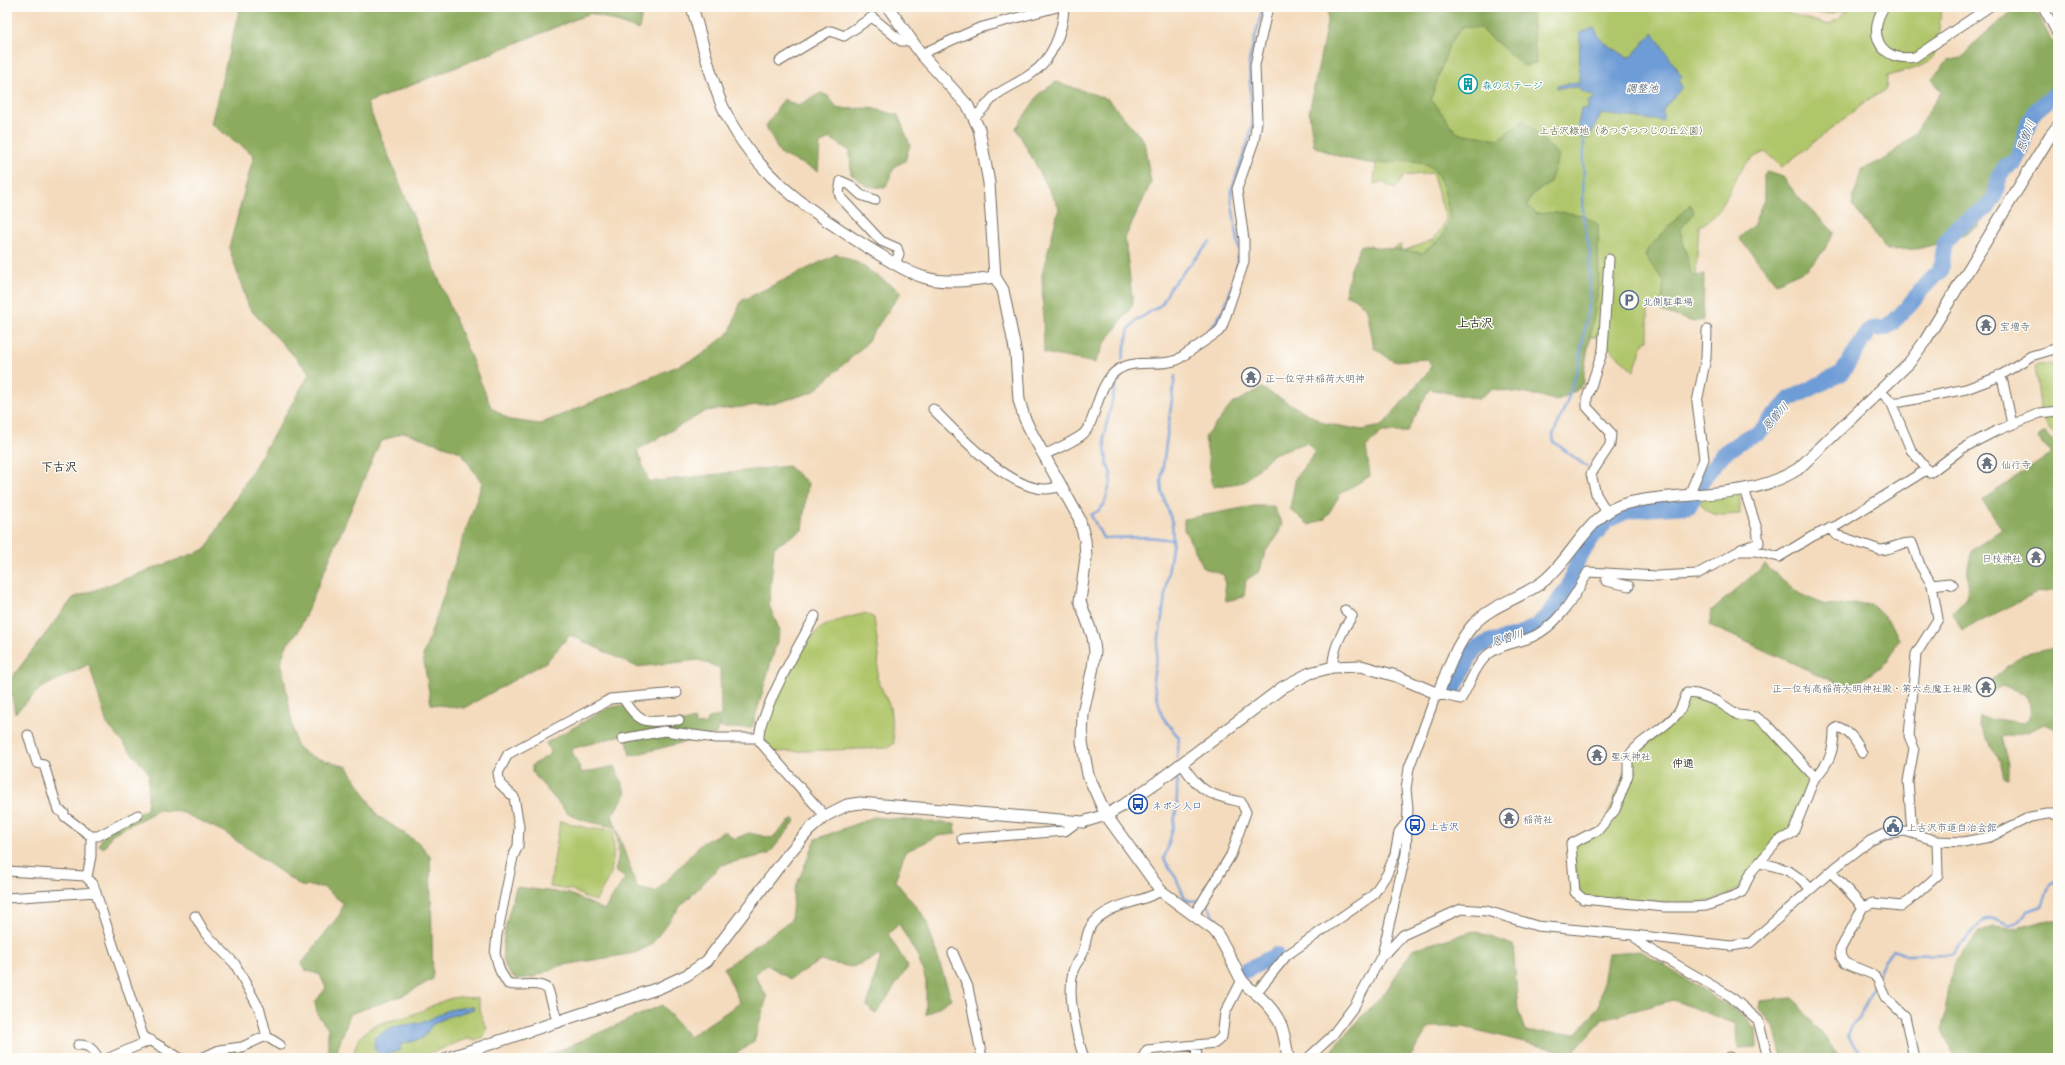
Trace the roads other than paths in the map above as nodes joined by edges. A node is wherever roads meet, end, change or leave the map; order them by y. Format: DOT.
graph roads {
  1 [pos="692,7"];
  2 [pos="888,7"];
  3 [pos="1057,7"];
  4 [pos="1064,7"];
  5 [pos="1268,7"];
  6 [pos="1884,7"];
  7 [pos="1989,7"];
  8 [pos="2043,7"];
  9 [pos="2058,35"];
  10 [pos="911,41"];
  11 [pos="921,54"];
  12 [pos="780,61"];
  13 [pos="974,117"];
  14 [pos="2058,126"];
  15 [pos="875,200"];
  16 [pos="1610,258"];
  17 [pos="895,264"];
  18 [pos="995,277"];
  19 [pos="1707,330"];
  20 [pos="2058,348"];
  21 [pos="1999,375"];
  22 [pos="1881,392"];
  23 [pos="1891,402"];
  24 [pos="933,409"];
  25 [pos="2058,411"];
  26 [pos="2012,424"];
  27 [pos="1044,455"];
  28 [pos="1926,470"];
  29 [pos="1061,487"];
  30 [pos="1744,489"];
  31 [pos="1694,495"];
  32 [pos="1606,511"];
  33 [pos="1830,528"];
  34 [pos="1739,551"];
  35 [pos="1606,581"];
  36 [pos="1932,585"];
  37 [pos="1953,585"];
  38 [pos="1629,586"];
  39 [pos="1345,610"];
  40 [pos="815,616"];
  41 [pos="1333,667"];
  42 [pos="677,693"];
  43 [pos="1438,694"];
  44 [pos="623,698"];
  45 [pos="679,720"];
  46 [pos="28,735"];
  47 [pos="758,738"];
  48 [pos="622,739"];
  49 [pos="1862,753"];
  50 [pos="1182,764"];
  51 [pos="1814,779"];
  52 [pos="2058,814"];
  53 [pos="138,815"];
  54 [pos="825,816"];
  55 [pos="1106,816"];
  56 [pos="1077,822"];
  57 [pos="1407,822"];
  58 [pos="1912,832"];
  59 [pos="91,836"];
  60 [pos="962,839"];
  61 [pos="1937,840"];
  62 [pos="1759,863"];
  63 [pos="7,871"];
  64 [pos="1830,872"];
  65 [pos="87,877"];
  66 [pos="1811,889"];
  67 [pos="1161,891"];
  68 [pos="96,892"];
  69 [pos="7,898"];
  70 [pos="1863,907"];
  71 [pos="1194,915"];
  72 [pos="195,916"];
  73 [pos="1633,935"];
  74 [pos="1382,955"];
  75 [pos="954,959"];
  76 [pos="1242,980"];
  77 [pos="1256,993"];
  78 [pos="558,1022"];
  79 [pos="266,1036"];
  80 [pos="151,1040"];
  81 [pos="78,1045"];
  82 [pos="280,1045"];
  83 [pos="1196,1046"];
  84 [pos="98,1058"];
  85 [pos="109,1058"];
  86 [pos="180,1058"];
  87 [pos="202,1058"];
  88 [pos="448,1058"];
  89 [pos="982,1058"];
  90 [pos="1084,1058"];
  91 [pos="1145,1058"];
  92 [pos="1197,1058"];
  93 [pos="1288,1058"];
  94 [pos="1308,1058"];
  95 [pos="1768,1058"];
  96 [pos="1914,1058"];
  1 -- 17 [label="street"];
  2 -- 10 [label="street"];
  3 -- 11 [label="street"];
  4 -- 13 [label="street"];
  5 -- 27 [label="street"];
  6 -- 7 [label="street"];
  8 -- 9 [label="street"];
  10 -- 11 [label="street"];
  10 -- 12 [label="street"];
  11 -- 13 [label="street"];
  13 -- 18 [label="street"];
  14 -- 22 [label="street"];
  15 -- 17 [label="street"];
  16 -- 32 [label="street"];
  17 -- 18 [label="street"];
  18 -- 27 [label="street"];
  19 -- 31 [label="street"];
  20 -- 21 [label="street"];
  21 -- 23 [label="street"];
  21 -- 26 [label="street"];
  22 -- 23 [label="street"];
  22 -- 30 [label="street"];
  23 -- 28 [label="street"];
  24 -- 29 [label="street"];
  25 -- 26 [label="street"];
  26 -- 28 [label="street"];
  27 -- 29 [label="street"];
  28 -- 33 [label="street"];
  29 -- 55 [label="street"];
  30 -- 31 [label="street"];
  30 -- 34 [label="street"];
  31 -- 32 [label="street"];
  32 -- 43 [label="street"];
  33 -- 34 [label="street"];
  33 -- 36 [label="street"];
  34 -- 43 [label="street"];
  35 -- 38 [label="street"];
  36 -- 37 [label="street"];
  36 -- 58 [label="street"];
  39 -- 41 [label="street"];
  40 -- 47 [label="street"];
  41 -- 43 [label="street"];
  41 -- 50 [label="street"];
  42 -- 44 [label="street"];
  43 -- 57 [label="street"];
  44 -- 45 [label="street"];
  44 -- 78 [label="street"];
  46 -- 59 [label="street"];
  47 -- 48 [label="street"];
  47 -- 54 [label="street"];
  49 -- 51 [label="street"];
  50 -- 55 [label="street"];
  50 -- 71 [label="street"];
  51 -- 62 [label="street"];
  51 -- 62 [label="street"];
  52 -- 61 [label="street"];
  53 -- 59 [label="street"];
  54 -- 56 [label="street"];
  54 -- 78 [label="street"];
  55 -- 56 [label="street"];
  55 -- 67 [label="street"];
  56 -- 60 [label="street"];
  57 -- 74 [label="street"];
  57 -- 77 [label="street"];
  58 -- 61 [label="street"];
  58 -- 64 [label="street"];
  59 -- 65 [label="street"];
  61 -- 70 [label="street"];
  62 -- 66 [label="street"];
  63 -- 65 [label="street"];
  64 -- 66 [label="street"];
  64 -- 70 [label="street"];
  65 -- 68 [label="street"];
  66 -- 73 [label="street"];
  67 -- 71 [label="street"];
  67 -- 90 [label="street"];
  68 -- 69 [label="street"];
  68 -- 80 [label="street"];
  70 -- 96 [label="street"];
  71 -- 76 [label="street"];
  72 -- 79 [label="street"];
  73 -- 74 [label="street"];
  73 -- 95 [label="street"];
  74 -- 94 [label="street"];
  75 -- 89 [label="street"];
  76 -- 77 [label="street"];
  76 -- 83 [label="street"];
  77 -- 93 [label="street"];
  78 -- 88 [label="street"];
  79 -- 82 [label="street"];
  79 -- 87 [label="street"];
  80 -- 85 [label="street"];
  80 -- 86 [label="street"];
  81 -- 84 [label="street"];
  83 -- 91 [label="street"];
  83 -- 92 [label="street"];
}
